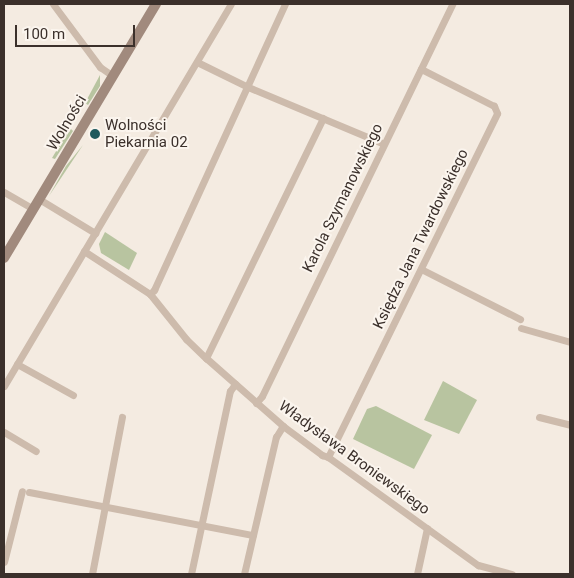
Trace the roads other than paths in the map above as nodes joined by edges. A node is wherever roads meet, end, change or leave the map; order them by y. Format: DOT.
graph roads {
  1 [pos="53,4"];
  2 [pos="156,4"];
  3 [pos="231,4"];
  4 [pos="285,4"];
  5 [pos="452,4"];
  6 [pos="197,62"];
  7 [pos="420,69"];
  8 [pos="113,76"];
  9 [pos="248,87"];
  10 [pos="323,118"];
  11 [pos="384,144"];
  12 [pos="4,192"];
  13 [pos="39,199"];
  14 [pos="33,210"];
  15 [pos="95,233"];
  16 [pos="84,251"];
  17 [pos="4,258"];
  18 [pos="421,268"];
  19 [pos="150,294"];
  20 [pos="520,319"];
  21 [pos="521,328"];
  22 [pos="570,342"];
  23 [pos="206,358"];
  24 [pos="17,364"];
  25 [pos="235,384"];
  26 [pos="4,386"];
  27 [pos="73,395"];
  28 [pos="256,403"];
  29 [pos="539,417"];
  30 [pos="122,418"];
  31 [pos="570,425"];
  32 [pos="283,426"];
  33 [pos="4,432"];
  34 [pos="36,451"];
  35 [pos="328,457"];
  36 [pos="104,506"];
  37 [pos="202,524"];
  38 [pos="427,528"];
  39 [pos="253,535"];
  40 [pos="4,562"];
  41 [pos="92,574"];
  42 [pos="191,574"];
  43 [pos="244,574"];
  44 [pos="417,574"];
  45 [pos="512,574"];
  1 -- 8 [label="street"];
  2 -- 8 [label="main road, Wolności"];
  3 -- 6 [label="street"];
  4 -- 9 [label="street"];
  5 -- 7 [label="street, Karola Szymanowskiego"];
  6 -- 9 [label="street"];
  6 -- 15 [label="street"];
  7 -- 11 [label="street, Karola Szymanowskiego"];
  7 -- 18 [label="street, Księdza Jana Twardowskiego"];
  8 -- 13 [label="main road, Wolności"];
  9 -- 10 [label="street"];
  9 -- 19 [label="street"];
  10 -- 11 [label="street"];
  10 -- 23 [label="street"];
  11 -- 28 [label="street, Karola Szymanowskiego"];
  12 -- 14 [label="street"];
  13 -- 14 [label="main road, Wolności"];
  13 -- 15 [label="street"];
  14 -- 17 [label="main road, Wolności"];
  15 -- 16 [label="street"];
  16 -- 19 [label="street, Władysława Broniewskiego"];
  16 -- 24 [label="street"];
  18 -- 20 [label="street"];
  18 -- 35 [label="street, Księdza Jana Twardowskiego"];
  19 -- 23 [label="street, Władysława Broniewskiego"];
  21 -- 22 [label="street"];
  23 -- 25 [label="street, Władysława Broniewskiego"];
  24 -- 26 [label="street"];
  24 -- 27 [label="street"];
  25 -- 28 [label="street, Władysława Broniewskiego"];
  25 -- 37 [label="street"];
  28 -- 32 [label="street, Władysława Broniewskiego"];
  29 -- 31 [label="street"];
  30 -- 36 [label="street"];
  32 -- 35 [label="street, Władysława Broniewskiego"];
  32 -- 39 [label="street"];
  33 -- 34 [label="street"];
  35 -- 38 [label="street, Władysława Broniewskiego"];
  36 -- 37 [label="street"];
  36 -- 40 [label="street"];
  36 -- 41 [label="street"];
  37 -- 39 [label="street"];
  37 -- 42 [label="street"];
  38 -- 44 [label="street"];
  38 -- 45 [label="street, Władysława Broniewskiego"];
  39 -- 43 [label="street"];
}
